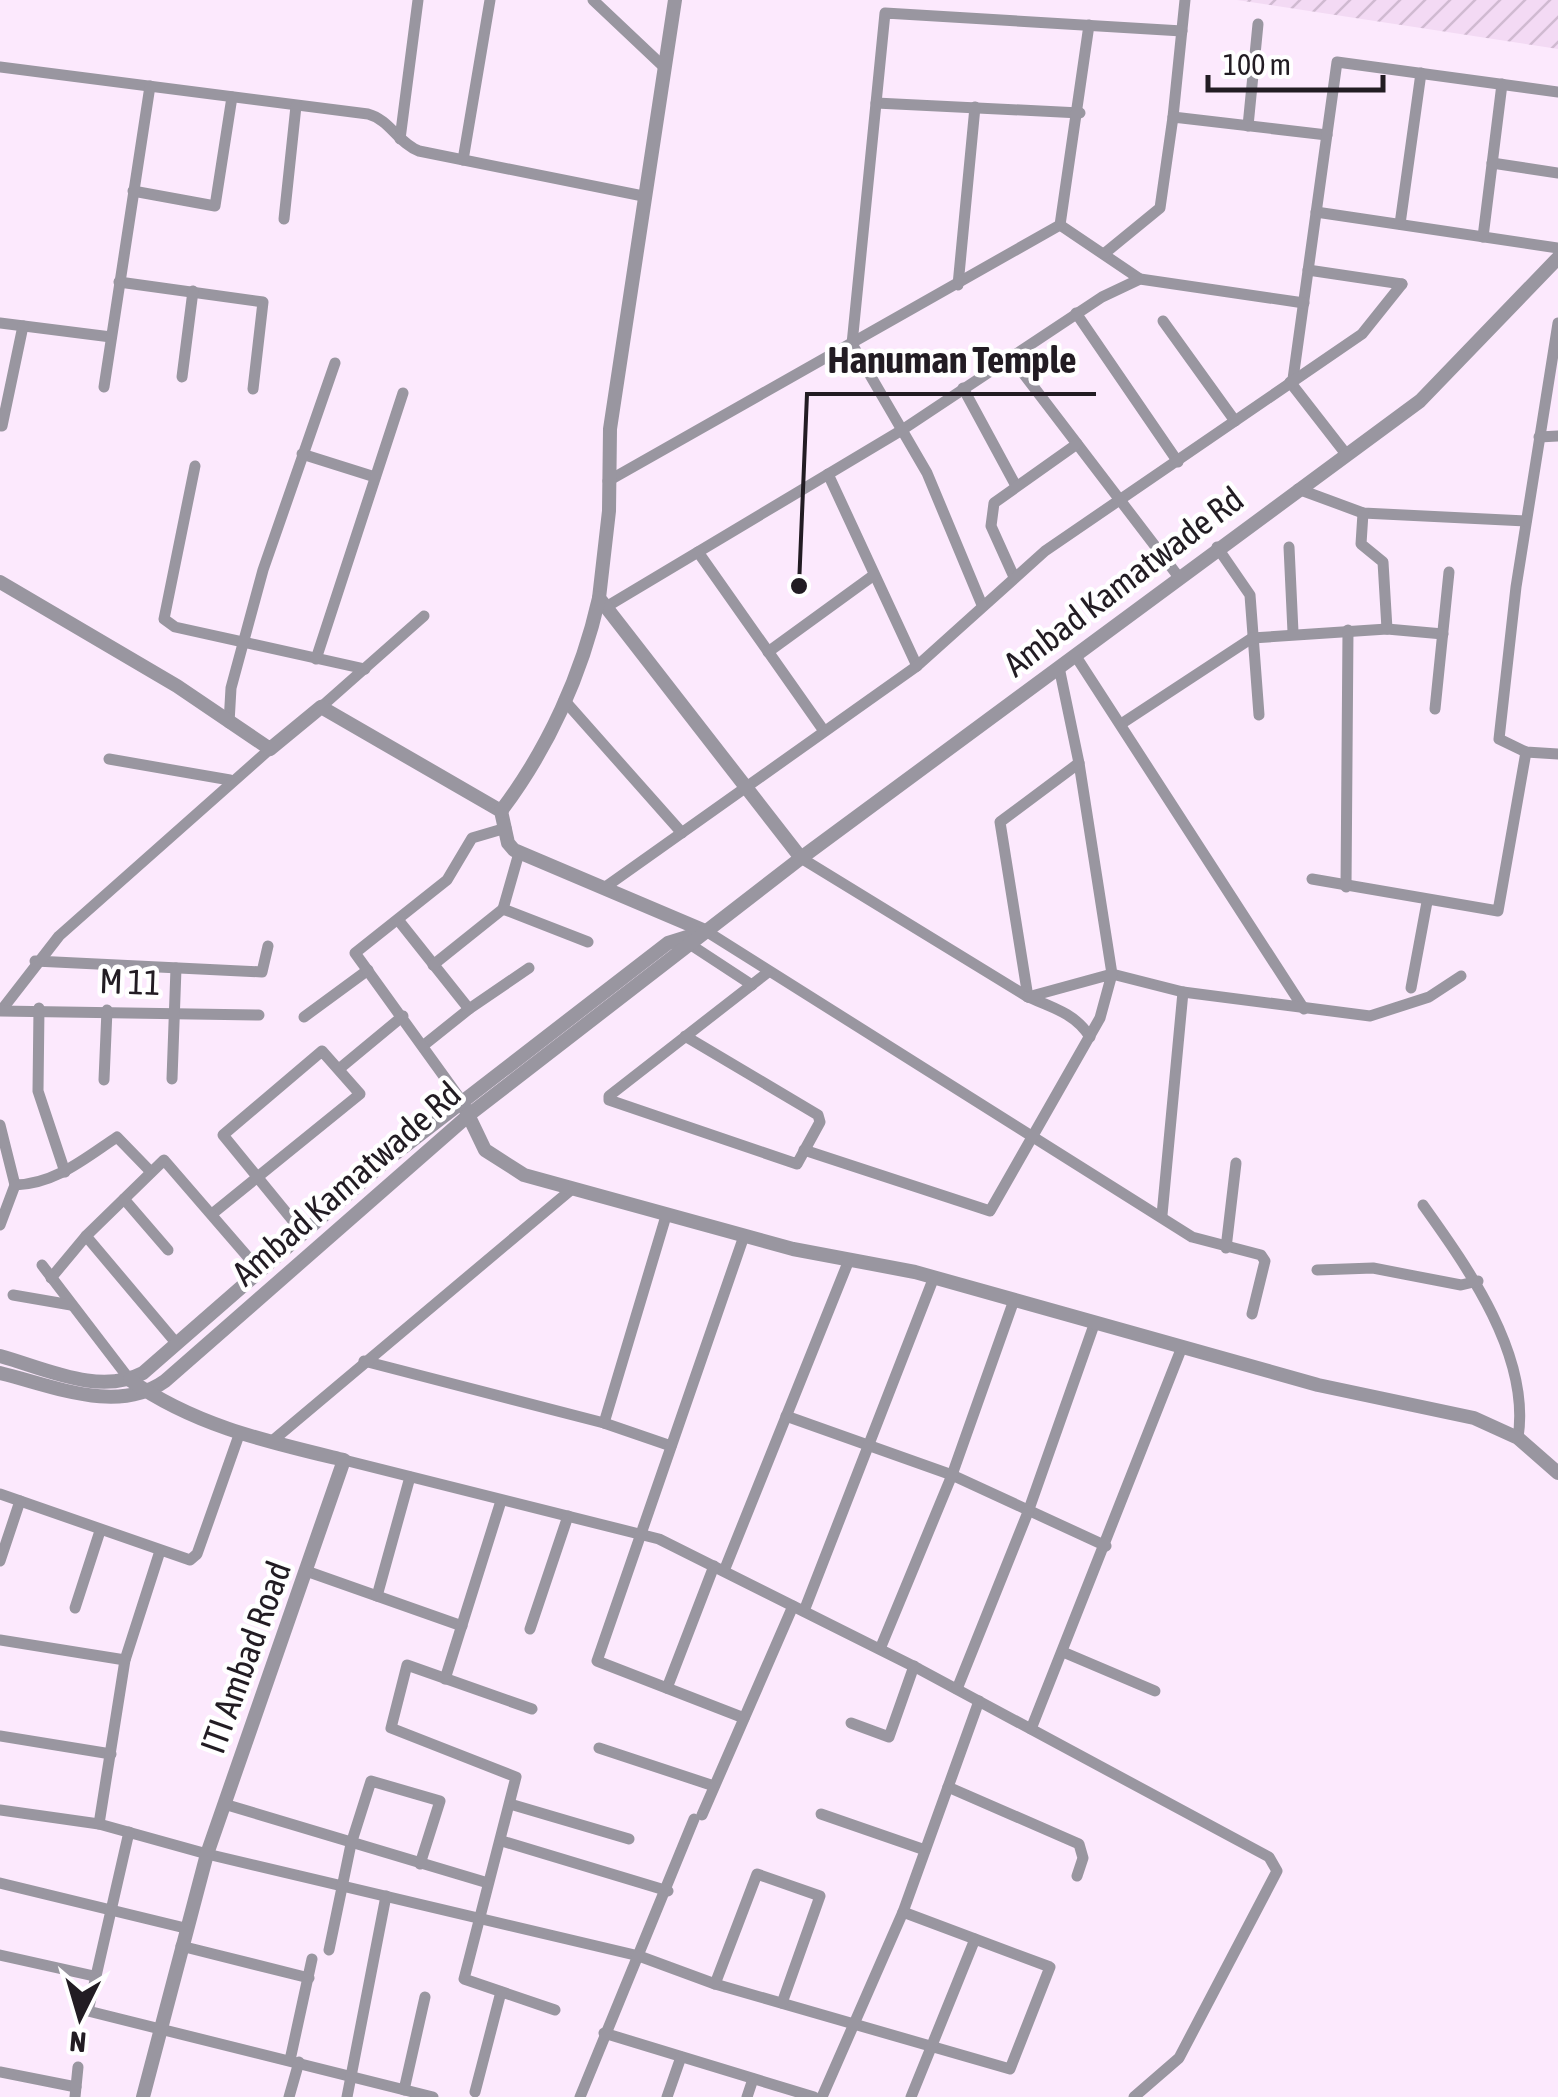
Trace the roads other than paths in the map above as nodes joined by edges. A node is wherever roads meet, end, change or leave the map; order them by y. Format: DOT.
graph roads {
  1 [pos="418,0"];
  2 [pos="490,0"];
  3 [pos="593,0"];
  4 [pos="675,0"];
  5 [pos="1185,0"];
  6 [pos="1089,24"];
  7 [pos="1258,24"];
  8 [pos="1182,31"];
  9 [pos="0,68"];
  10 [pos="665,68"];
  11 [pos="1421,73"];
  12 [pos="1502,84"];
  13 [pos="150,86"];
  14 [pos="1558,92"];
  15 [pos="232,97"];
  16 [pos="876,102"];
  17 [pos="296,106"];
  18 [pos="975,108"];
  19 [pos="1080,113"];
  20 [pos="1173,117"];
  21 [pos="1248,126"];
  22 [pos="1327,135"];
  23 [pos="400,139"];
  24 [pos="462,160"];
  25 [pos="1492,162"];
  26 [pos="1558,173"];
  27 [pos="133,192"];
  28 [pos="643,196"];
  29 [pos="1316,212"];
  30 [pos="284,219"];
  31 [pos="1400,224"];
  32 [pos="1060,225"];
  33 [pos="1483,237"];
  34 [pos="1558,248"];
  35 [pos="1105,252"];
  36 [pos="1558,258"];
  37 [pos="1308,270"];
  38 [pos="1140,279"];
  39 [pos="120,282"];
  40 [pos="958,285"];
  41 [pos="192,291"];
  42 [pos="1304,303"];
  43 [pos="1076,313"];
  44 [pos="1162,321"];
  45 [pos="1558,323"];
  46 [pos="0,324"];
  47 [pos="23,326"];
  48 [pos="111,338"];
  49 [pos="852,344"];
  50 [pos="1010,356"];
  51 [pos="335,363"];
  52 [pos="182,377"];
  53 [pos="1291,381"];
  54 [pos="104,387"];
  55 [pos="963,388"];
  56 [pos="252,389"];
  57 [pos="403,393"];
  58 [pos="1235,421"];
  59 [pos="2,426"];
  60 [pos="902,430"];
  61 [pos="1558,436"];
  62 [pos="1539,437"];
  63 [pos="1078,444"];
  64 [pos="302,454"];
  65 [pos="1346,454"];
  66 [pos="1178,462"];
  67 [pos="195,466"];
  68 [pos="828,474"];
  69 [pos="375,477"];
  70 [pos="608,481"];
  71 [pos="1016,486"];
  72 [pos="1298,489"];
  73 [pos="1119,498"];
  74 [pos="1363,514"];
  75 [pos="1526,521"];
  76 [pos="1217,547"];
  77 [pos="1289,547"];
  78 [pos="698,552"];
  79 [pos="1449,572"];
  80 [pos="874,574"];
  81 [pos="1178,576"];
  82 [pos="1014,577"];
  83 [pos="0,582"];
  84 [pos="603,602"];
  85 [pos="982,605"];
  86 [pos="424,616"];
  87 [pos="1387,629"];
  88 [pos="1348,630"];
  89 [pos="1293,632"];
  90 [pos="1443,634"];
  91 [pos="1252,638"];
  92 [pos="243,643"];
  93 [pos="768,652"];
  94 [pos="1074,655"];
  95 [pos="316,659"];
  96 [pos="917,666"];
  97 [pos="1058,667"];
  98 [pos="365,669"];
  99 [pos="564,700"];
  100 [pos="321,707"];
  101 [pos="1435,710"];
  102 [pos="1259,715"];
  103 [pos="229,723"];
  104 [pos="1121,724"];
  105 [pos="824,731"];
  106 [pos="270,749"];
  107 [pos="1526,752"];
  108 [pos="1558,754"];
  109 [pos="109,759"];
  110 [pos="1079,762"];
  111 [pos="230,780"];
  112 [pos="746,787"];
  113 [pos="501,811"];
  114 [pos="506,828"];
  115 [pos="682,833"];
  116 [pos="519,853"];
  117 [pos="801,858"];
  118 [pos="1312,879"];
  119 [pos="1346,887"];
  120 [pos="604,888"];
  121 [pos="1426,902"];
  122 [pos="503,909"];
  123 [pos="400,921"];
  124 [pos="706,931"];
  125 [pos="588,942"];
  126 [pos="691,945"];
  127 [pos="268,946"];
  128 [pos="36,962"];
  129 [pos="433,965"];
  130 [pos="176,968"];
  131 [pos="529,968"];
  132 [pos="368,970"];
  133 [pos="767,973"];
  134 [pos="1112,974"];
  135 [pos="1461,976"];
  136 [pos="752,985"];
  137 [pos="1411,988"];
  138 [pos="1184,992"];
  139 [pos="1028,997"];
  140 [pos="39,1008"];
  141 [pos="2,1009"];
  142 [pos="469,1009"];
  143 [pos="1304,1009"];
  144 [pos="107,1010"];
  145 [pos="174,1012"];
  146 [pos="259,1015"];
  147 [pos="403,1016"];
  148 [pos="304,1017"];
  149 [pos="685,1036"];
  150 [pos="1090,1037"];
  151 [pos="424,1044"];
  152 [pos="339,1070"];
  153 [pos="172,1079"];
  154 [pos="104,1080"];
  155 [pos="461,1100"];
  156 [pos="470,1114"];
  157 [pos="0,1126"];
  158 [pos="1032,1139"];
  159 [pos="804,1150"];
  160 [pos="1236,1163"];
  161 [pos="64,1172"];
  162 [pos="152,1172"];
  163 [pos="256,1176"];
  164 [pos="15,1185"];
  165 [pos="572,1189"];
  166 [pos="124,1199"];
  167 [pos="1422,1205"];
  168 [pos="212,1214"];
  169 [pos="666,1216"];
  170 [pos="1162,1216"];
  171 [pos="0,1226"];
  172 [pos="303,1234"];
  173 [pos="86,1236"];
  174 [pos="744,1236"];
  175 [pos="1226,1248"];
  176 [pos="168,1250"];
  177 [pos="849,1260"];
  178 [pos="42,1265"];
  179 [pos="1317,1270"];
  180 [pos="260,1271"];
  181 [pos="934,1277"];
  182 [pos="52,1278"];
  183 [pos="1478,1282"];
  184 [pos="13,1295"];
  185 [pos="1014,1300"];
  186 [pos="72,1305"];
  187 [pos="1252,1314"];
  188 [pos="1095,1322"];
  189 [pos="176,1344"];
  190 [pos="1182,1347"];
  191 [pos="0,1356"];
  192 [pos="364,1361"];
  193 [pos="0,1372"];
  194 [pos="130,1380"];
  195 [pos="93,1388"];
  196 [pos="147,1392"];
  197 [pos="786,1416"];
  198 [pos="604,1423"];
  199 [pos="239,1434"];
  200 [pos="1518,1438"];
  201 [pos="271,1442"];
  202 [pos="671,1446"];
  203 [pos="868,1446"];
  204 [pos="344,1460"];
  205 [pos="1558,1473"];
  206 [pos="952,1475"];
  207 [pos="410,1477"];
  208 [pos="0,1494"];
  209 [pos="20,1501"];
  210 [pos="501,1501"];
  211 [pos="1028,1512"];
  212 [pos="568,1516"];
  213 [pos="100,1531"];
  214 [pos="640,1534"];
  215 [pos="1106,1546"];
  216 [pos="160,1551"];
  217 [pos="0,1561"];
  218 [pos="719,1569"];
  219 [pos="309,1572"];
  220 [pos="377,1596"];
  221 [pos="75,1608"];
  222 [pos="799,1608"];
  223 [pos="462,1626"];
  224 [pos="530,1629"];
  225 [pos="0,1640"];
  226 [pos="880,1649"];
  227 [pos="1062,1652"];
  228 [pos="126,1660"];
  229 [pos="914,1666"];
  230 [pos="445,1679"];
  231 [pos="667,1688"];
  232 [pos="956,1689"];
  233 [pos="1155,1691"];
  234 [pos="979,1702"];
  235 [pos="532,1709"];
  236 [pos="744,1718"];
  237 [pos="851,1723"];
  238 [pos="1031,1730"];
  239 [pos="0,1736"];
  240 [pos="599,1748"];
  241 [pos="111,1754"];
  242 [pos="714,1786"];
  243 [pos="948,1786"];
  244 [pos="224,1804"];
  245 [pos="510,1804"];
  246 [pos="0,1810"];
  247 [pos="821,1814"];
  248 [pos="100,1824"];
  249 [pos="129,1832"];
  250 [pos="629,1839"];
  251 [pos="502,1840"];
  252 [pos="351,1844"];
  253 [pos="926,1850"];
  254 [pos="206,1854"];
  255 [pos="420,1864"];
  256 [pos="1077,1876"];
  257 [pos="0,1882"];
  258 [pos="488,1884"];
  259 [pos="341,1886"];
  260 [pos="668,1890"];
  261 [pos="386,1896"];
  262 [pos="108,1908"];
  263 [pos="903,1912"];
  264 [pos="479,1919"];
  265 [pos="185,1928"];
  266 [pos="975,1939"];
  267 [pos="181,1946"];
  268 [pos="329,1950"];
  269 [pos="0,1955"];
  270 [pos="639,1956"];
  271 [pos="312,1959"];
  272 [pos="94,1976"];
  273 [pos="309,1978"];
  274 [pos="715,1984"];
  275 [pos="501,1992"];
  276 [pos="424,1997"];
  277 [pos="782,2003"];
  278 [pos="555,2010"];
  279 [pos="853,2023"];
  280 [pos="163,2027"];
  281 [pos="604,2034"];
  282 [pos="932,2046"];
  283 [pos="681,2057"];
  284 [pos="294,2061"];
  285 [pos="78,2067"];
  286 [pos="0,2072"];
  287 [pos="351,2076"];
  288 [pos="754,2079"];
  289 [pos="404,2090"];
  290 [pos="76,2092"];
  291 [pos="474,2092"];
  292 [pos="143,2097"];
  293 [pos="289,2097"];
  294 [pos="347,2097"];
  295 [pos="432,2097"];
  296 [pos="580,2097"];
  297 [pos="666,2097"];
  298 [pos="747,2097"];
  299 [pos="814,2097"];
  300 [pos="822,2097"];
  301 [pos="911,2097"];
  302 [pos="1134,2097"];
  1 -- 23 [label="street"];
  2 -- 24 [label="street"];
  3 -- 10 [label="street"];
  4 -- 10 [label="street"];
  5 -- 8 [label="street"];
  6 -- 8 [label="street"];
  6 -- 16 [label="street"];
  6 -- 19 [label="street"];
  7 -- 21 [label="street"];
  8 -- 20 [label="street"];
  9 -- 13 [label="street"];
  10 -- 28 [label="street"];
  11 -- 12 [label="street"];
  11 -- 22 [label="street"];
  11 -- 31 [label="street"];
  12 -- 14 [label="street"];
  12 -- 25 [label="street"];
  13 -- 15 [label="street"];
  13 -- 27 [label="street"];
  15 -- 17 [label="street"];
  15 -- 27 [label="street"];
  16 -- 18 [label="street"];
  16 -- 49 [label="street"];
  17 -- 23 [label="street"];
  17 -- 30 [label="street"];
  18 -- 19 [label="street"];
  18 -- 40 [label="street"];
  19 -- 32 [label="street"];
  20 -- 21 [label="street"];
  20 -- 35 [label="street"];
  21 -- 22 [label="street"];
  22 -- 29 [label="street"];
  23 -- 24 [label="street"];
  24 -- 28 [label="street"];
  25 -- 26 [label="street"];
  25 -- 33 [label="street"];
  27 -- 39 [label="street"];
  28 -- 70 [label="street"];
  29 -- 31 [label="street"];
  29 -- 37 [label="street"];
  31 -- 33 [label="street"];
  32 -- 35 [label="street"];
  32 -- 40 [label="street"];
  33 -- 34 [label="street"];
  35 -- 38 [label="street"];
  36 -- 65 [label="street, Ambad Kamatwade Rd"];
  37 -- 42 [label="street"];
  37 -- 53 [label="street"];
  38 -- 42 [label="street"];
  38 -- 43 [label="street"];
  39 -- 41 [label="street"];
  39 -- 48 [label="street"];
  40 -- 49 [label="street"];
  41 -- 52 [label="street"];
  41 -- 56 [label="street"];
  42 -- 53 [label="street"];
  43 -- 50 [label="street"];
  43 -- 66 [label="street"];
  44 -- 58 [label="street"];
  45 -- 62 [label="street"];
  46 -- 47 [label="street"];
  47 -- 48 [label="street"];
  47 -- 59 [label="street"];
  48 -- 54 [label="street"];
  49 -- 60 [label="street"];
  49 -- 70 [label="street"];
  50 -- 55 [label="street"];
  50 -- 63 [label="street"];
  51 -- 64 [label="street"];
  53 -- 58 [label="street"];
  53 -- 65 [label="street"];
  55 -- 60 [label="street"];
  55 -- 71 [label="street"];
  57 -- 69 [label="street"];
  58 -- 66 [label="street"];
  60 -- 68 [label="street"];
  60 -- 85 [label="street"];
  61 -- 62 [label="street"];
  62 -- 75 [label="street"];
  63 -- 71 [label="street"];
  63 -- 73 [label="street"];
  64 -- 69 [label="street"];
  64 -- 92 [label="street"];
  65 -- 72 [label="street, Ambad Kamatwade Rd"];
  66 -- 73 [label="street"];
  67 -- 92 [label="street"];
  68 -- 78 [label="street"];
  68 -- 80 [label="street"];
  69 -- 95 [label="street"];
  70 -- 84 [label="street"];
  71 -- 82 [label="street"];
  72 -- 74 [label="street"];
  72 -- 76 [label="street, Ambad Kamatwade Rd"];
  73 -- 81 [label="street"];
  73 -- 82 [label="street"];
  74 -- 75 [label="street"];
  74 -- 87 [label="street"];
  75 -- 107 [label="street"];
  76 -- 81 [label="street, Ambad Kamatwade Rd"];
  76 -- 91 [label="street"];
  77 -- 89 [label="street"];
  78 -- 84 [label="street"];
  78 -- 93 [label="street"];
  79 -- 90 [label="street"];
  80 -- 93 [label="street"];
  80 -- 96 [label="street"];
  81 -- 94 [label="street, Ambad Kamatwade Rd"];
  82 -- 85 [label="street"];
  83 -- 103 [label="street"];
  84 -- 99 [label="street"];
  84 -- 112 [label="street"];
  85 -- 96 [label="street"];
  86 -- 98 [label="street"];
  87 -- 88 [label="street"];
  87 -- 90 [label="street"];
  88 -- 89 [label="street"];
  88 -- 119 [label="street"];
  89 -- 91 [label="street"];
  90 -- 101 [label="street"];
  91 -- 102 [label="street"];
  91 -- 104 [label="street"];
  92 -- 95 [label="street"];
  92 -- 103 [label="street"];
  93 -- 105 [label="street"];
  94 -- 97 [label="street, Ambad Kamatwade Rd"];
  94 -- 104 [label="street"];
  95 -- 98 [label="street"];
  96 -- 105 [label="street"];
  97 -- 110 [label="street"];
  97 -- 117 [label="street, Ambad Kamatwade Rd"];
  98 -- 100 [label="street"];
  99 -- 113 [label="street"];
  99 -- 115 [label="street"];
  100 -- 106 [label="street"];
  100 -- 113 [label="street"];
  103 -- 106 [label="street"];
  104 -- 143 [label="street"];
  105 -- 112 [label="street"];
  106 -- 111 [label="street"];
  107 -- 108 [label="street"];
  107 -- 121 [label="street"];
  109 -- 111 [label="street"];
  110 -- 134 [label="street"];
  110 -- 139 [label="street"];
  111 -- 128 [label="street"];
  112 -- 115 [label="street"];
  112 -- 117 [label="street"];
  113 -- 114 [label="street"];
  114 -- 116 [label="street"];
  114 -- 123 [label="street"];
  115 -- 120 [label="street"];
  116 -- 120 [label="street"];
  116 -- 122 [label="street"];
  117 -- 124 [label="street, Ambad Kamatwade Rd"];
  117 -- 139 [label="street"];
  118 -- 119 [label="street"];
  119 -- 121 [label="street"];
  120 -- 124 [label="street"];
  121 -- 137 [label="street"];
  122 -- 125 [label="street"];
  122 -- 129 [label="street"];
  123 -- 129 [label="street"];
  123 -- 132 [label="street"];
  124 -- 126 [label="street, Ambad Kamatwade Rd"];
  124 -- 133 [label="street"];
  124 -- 155 [label="street, Ambad Kamatwade Rd"];
  126 -- 136 [label="street"];
  126 -- 156 [label="street, Ambad Kamatwade Rd"];
  127 -- 130 [label="street"];
  128 -- 130 [label="street"];
  128 -- 141 [label="street"];
  129 -- 142 [label="street"];
  130 -- 145 [label="street"];
  131 -- 142 [label="street"];
  132 -- 147 [label="street"];
  132 -- 148 [label="street"];
  133 -- 136 [label="street"];
  133 -- 158 [label="street"];
  134 -- 138 [label="street"];
  134 -- 139 [label="street"];
  134 -- 150 [label="street"];
  135 -- 143 [label="street"];
  136 -- 149 [label="street"];
  138 -- 143 [label="street"];
  138 -- 170 [label="street"];
  139 -- 150 [label="street"];
  140 -- 141 [label="street, M 11"];
  140 -- 144 [label="street, M 11"];
  140 -- 161 [label="street"];
  142 -- 151 [label="street"];
  144 -- 145 [label="street, M 11"];
  144 -- 154 [label="street"];
  145 -- 146 [label="street, M 11"];
  145 -- 153 [label="street"];
  147 -- 151 [label="street"];
  147 -- 152 [label="street"];
  149 -- 149 [label="street"];
  150 -- 158 [label="street"];
  151 -- 155 [label="street"];
  152 -- 163 [label="street"];
  152 -- 163 [label="street"];
  155 -- 156 [label="street"];
  155 -- 172 [label="street, Ambad Kamatwade Rd"];
  156 -- 165 [label="street"];
  156 -- 196 [label="street, Ambad Kamatwade Rd"];
  157 -- 164 [label="street"];
  158 -- 159 [label="street"];
  158 -- 170 [label="street"];
  160 -- 175 [label="street"];
  161 -- 162 [label="street"];
  161 -- 164 [label="street"];
  162 -- 166 [label="street"];
  162 -- 168 [label="street"];
  163 -- 168 [label="street"];
  163 -- 172 [label="street"];
  164 -- 171 [label="street"];
  165 -- 169 [label="street"];
  165 -- 192 [label="street"];
  166 -- 173 [label="street"];
  166 -- 176 [label="street"];
  167 -- 183 [label="street"];
  168 -- 180 [label="street"];
  169 -- 174 [label="street"];
  169 -- 198 [label="street"];
  170 -- 175 [label="street"];
  172 -- 180 [label="street, Ambad Kamatwade Rd"];
  173 -- 182 [label="street"];
  173 -- 189 [label="street"];
  174 -- 177 [label="street"];
  174 -- 202 [label="street"];
  175 -- 187 [label="street"];
  177 -- 181 [label="street"];
  177 -- 197 [label="street"];
  178 -- 182 [label="street"];
  179 -- 183 [label="street"];
  180 -- 189 [label="street, Ambad Kamatwade Rd"];
  181 -- 185 [label="street"];
  181 -- 203 [label="street"];
  182 -- 186 [label="street"];
  183 -- 200 [label="street"];
  184 -- 186 [label="street"];
  185 -- 188 [label="street"];
  185 -- 206 [label="street"];
  186 -- 194 [label="street"];
  188 -- 190 [label="street"];
  188 -- 211 [label="street"];
  189 -- 194 [label="street, Ambad Kamatwade Rd"];
  190 -- 200 [label="street"];
  190 -- 215 [label="street"];
  191 -- 195 [label="street"];
  192 -- 198 [label="street"];
  192 -- 201 [label="street"];
  193 -- 195 [label="street"];
  194 -- 195 [label="street"];
  194 -- 196 [label="street"];
  195 -- 196 [label="street"];
  196 -- 199 [label="street"];
  197 -- 203 [label="street"];
  197 -- 218 [label="street"];
  198 -- 202 [label="street"];
  199 -- 201 [label="street"];
  199 -- 216 [label="street"];
  200 -- 205 [label="street"];
  201 -- 204 [label="street"];
  202 -- 214 [label="street"];
  203 -- 206 [label="street"];
  203 -- 222 [label="street"];
  204 -- 207 [label="street"];
  204 -- 219 [label="street, ITI Ambad Road"];
  206 -- 211 [label="street"];
  206 -- 226 [label="street"];
  207 -- 210 [label="street"];
  207 -- 220 [label="street"];
  208 -- 209 [label="street"];
  209 -- 213 [label="street"];
  209 -- 217 [label="street"];
  210 -- 212 [label="street"];
  210 -- 223 [label="street"];
  211 -- 215 [label="street"];
  211 -- 232 [label="street"];
  212 -- 214 [label="street"];
  212 -- 224 [label="street"];
  213 -- 216 [label="street"];
  213 -- 221 [label="street"];
  214 -- 218 [label="street"];
  214 -- 231 [label="street"];
  215 -- 227 [label="street"];
  216 -- 228 [label="street"];
  218 -- 222 [label="street"];
  218 -- 231 [label="street"];
  219 -- 220 [label="street"];
  219 -- 244 [label="street, ITI Ambad Road"];
  220 -- 223 [label="street"];
  222 -- 226 [label="street"];
  222 -- 236 [label="street"];
  223 -- 230 [label="street"];
  225 -- 228 [label="street"];
  226 -- 229 [label="street"];
  227 -- 233 [label="street"];
  227 -- 238 [label="street"];
  228 -- 241 [label="street"];
  229 -- 232 [label="street"];
  229 -- 237 [label="street"];
  230 -- 235 [label="street"];
  230 -- 245 [label="street"];
  231 -- 236 [label="street"];
  232 -- 234 [label="street"];
  234 -- 238 [label="street"];
  234 -- 243 [label="street"];
  236 -- 242 [label="street"];
  238 -- 302 [label="street"];
  239 -- 241 [label="street"];
  240 -- 242 [label="street"];
  241 -- 248 [label="street"];
  242 -- 260 [label="street"];
  243 -- 253 [label="street"];
  243 -- 256 [label="street"];
  244 -- 252 [label="street"];
  244 -- 254 [label="street, ITI Ambad Road"];
  245 -- 250 [label="street"];
  245 -- 251 [label="street"];
  246 -- 248 [label="street"];
  247 -- 253 [label="street"];
  248 -- 249 [label="street"];
  249 -- 254 [label="street"];
  249 -- 262 [label="street"];
  251 -- 258 [label="street"];
  251 -- 260 [label="street"];
  252 -- 255 [label="street"];
  252 -- 255 [label="street"];
  252 -- 259 [label="street"];
  253 -- 263 [label="street"];
  254 -- 259 [label="street"];
  254 -- 265 [label="street, ITI Ambad Road"];
  255 -- 258 [label="street"];
  257 -- 262 [label="street"];
  258 -- 264 [label="street"];
  259 -- 261 [label="street"];
  259 -- 268 [label="street"];
  260 -- 270 [label="street"];
  261 -- 264 [label="street"];
  261 -- 287 [label="street"];
  262 -- 265 [label="street"];
  262 -- 272 [label="street"];
  263 -- 266 [label="street"];
  263 -- 279 [label="street"];
  264 -- 270 [label="street"];
  264 -- 275 [label="street"];
  265 -- 267 [label="street, ITI Ambad Road"];
  266 -- 282 [label="street"];
  266 -- 282 [label="street"];
  267 -- 273 [label="street"];
  267 -- 280 [label="street, ITI Ambad Road"];
  269 -- 272 [label="street"];
  270 -- 274 [label="street"];
  270 -- 281 [label="street"];
  271 -- 273 [label="street"];
  272 -- 280 [label="street"];
  273 -- 284 [label="street"];
  274 -- 277 [label="street"];
  274 -- 277 [label="street"];
  275 -- 278 [label="street"];
  275 -- 291 [label="street"];
  276 -- 289 [label="street"];
  277 -- 279 [label="street"];
  279 -- 282 [label="street"];
  279 -- 300 [label="street"];
  280 -- 284 [label="street"];
  280 -- 292 [label="street, ITI Ambad Road"];
  281 -- 283 [label="street"];
  281 -- 296 [label="street"];
  282 -- 301 [label="street"];
  283 -- 288 [label="street"];
  283 -- 297 [label="street"];
  284 -- 287 [label="street"];
  284 -- 293 [label="street"];
  285 -- 290 [label="street"];
  286 -- 290 [label="street"];
  287 -- 289 [label="street"];
  287 -- 294 [label="street"];
  288 -- 298 [label="street"];
  288 -- 299 [label="street"];
  289 -- 295 [label="street"];
}
